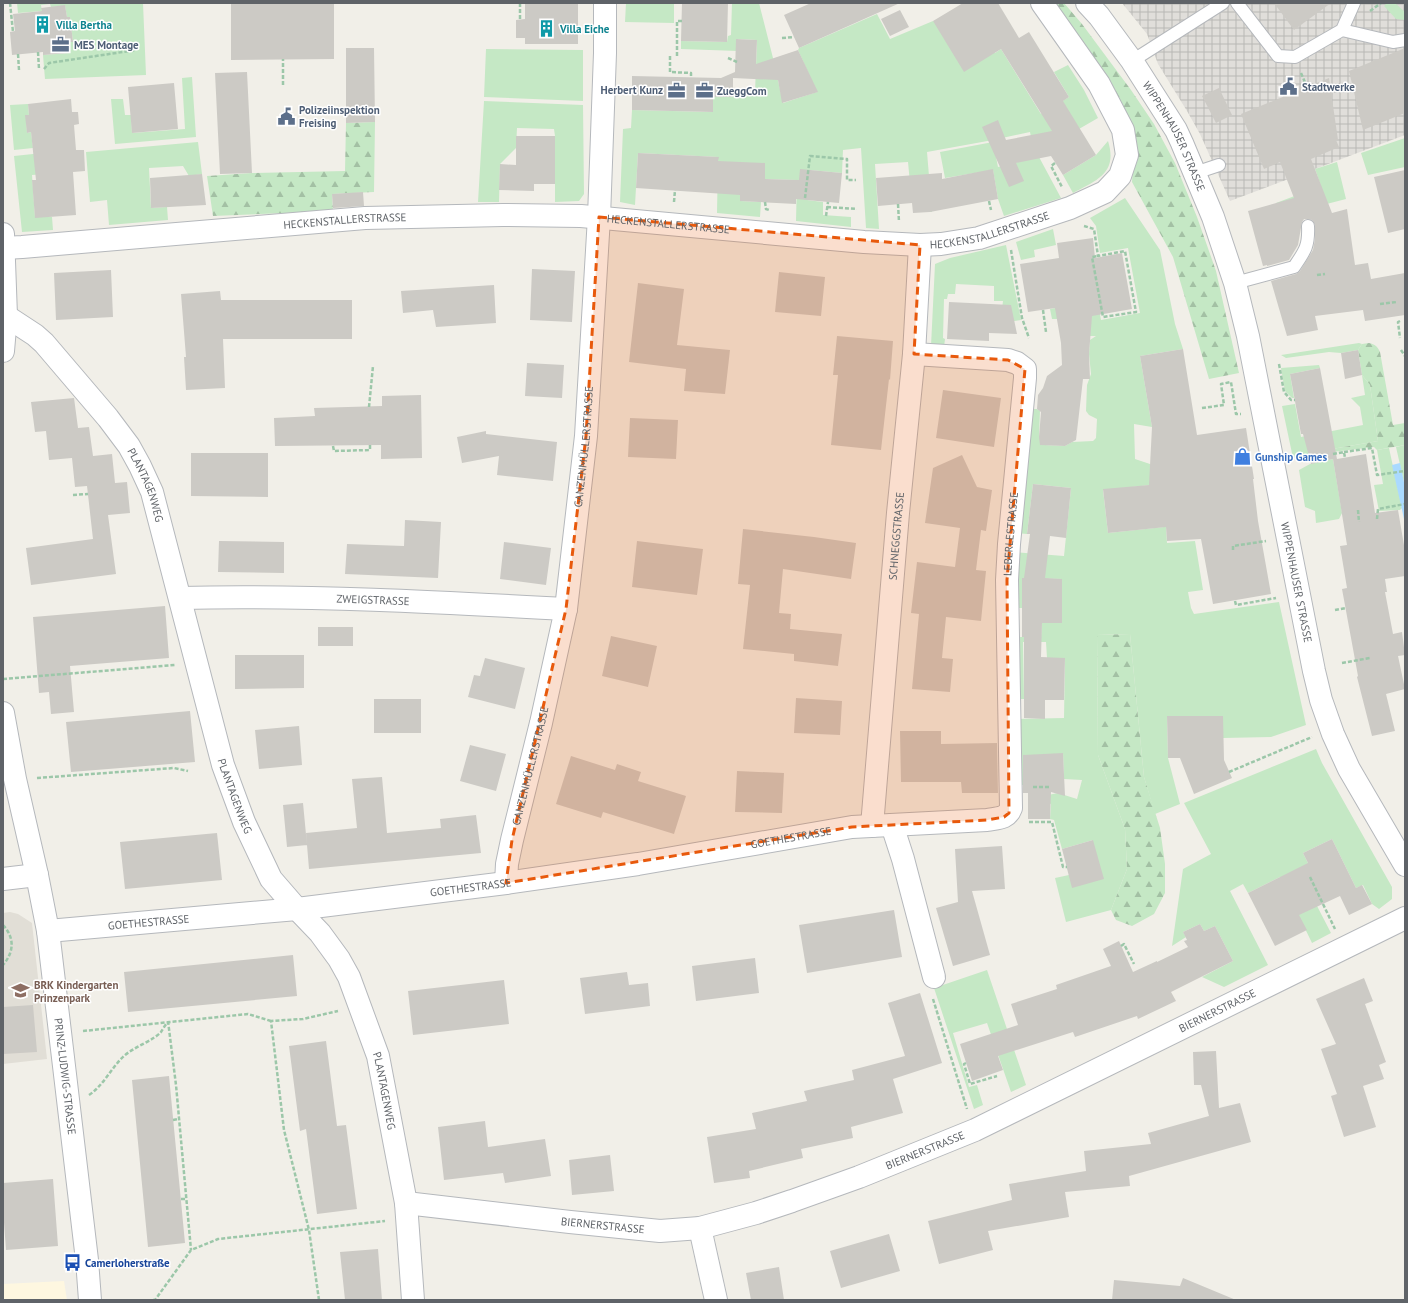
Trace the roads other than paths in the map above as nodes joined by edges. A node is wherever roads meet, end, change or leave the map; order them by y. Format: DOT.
graph roads {
  1 [pos="605,3"];
  2 [pos="1042,3"];
  3 [pos="1087,3"];
  4 [pos="1223,3"];
  5 [pos="1237,3"];
  6 [pos="1354,3"];
  7 [pos="1342,30"];
  8 [pos="1405,40"];
  9 [pos="1132,61"];
  10 [pos="1219,164"];
  11 [pos="1195,173"];
  12 [pos="600,217"];
  13 [pos="1308,226"];
  14 [pos="3,241"];
  15 [pos="920,245"];
  16 [pos="1235,282"];
  17 [pos="5,316"];
  18 [pos="3,351"];
  19 [pos="914,354"];
  20 [pos="180,598"];
  21 [pos="566,609"];
  22 [pos="3,713"];
  23 [pos="1017,818"];
  24 [pos="882,826"];
  25 [pos="1405,865"];
  26 [pos="37,875"];
  27 [pos="3,879"];
  28 [pos="506,883"];
  29 [pos="297,909"];
  30 [pos="1405,918"];
  31 [pos="48,932"];
  32 [pos="934,977"];
  33 [pos="406,1203"];
  34 [pos="700,1228"];
  35 [pos="90,1300"];
  36 [pos="413,1300"];
  37 [pos="716,1300"];
  1 -- 12 [label="street, GANZENMÜLLERSTRASSE"];
  2 -- 15 [label="street, HECKENSTALLERSTRASSE"];
  3 -- 9 [label="street, WIPPENHAUSER STRASSE"];
  4 -- 9 [label="lane"];
  5 -- 7 [label="lane"];
  6 -- 7 [label="lane"];
  7 -- 8 [label="lane"];
  9 -- 11 [label="street, WIPPENHAUSER STRASSE"];
  10 -- 11 [label="lane"];
  11 -- 16 [label="street, WIPPENHAUSER STRASSE"];
  12 -- 14 [label="street, HECKENSTALLERSTRASSE"];
  12 -- 15 [label="street, HECKENSTALLERSTRASSE"];
  12 -- 21 [label="street, GANZENMÜLLERSTRASSE"];
  13 -- 16 [label="lane"];
  14 -- 17 [label="street"];
  15 -- 19 [label="street, SCHNEGGSTRASSE"];
  16 -- 25 [label="street, WIPPENHAUSER STRASSE"];
  17 -- 18 [label="street"];
  17 -- 20 [label="street, PLANTAGENWEG"];
  19 -- 23 [label="street, LEBERLESTRASSE"];
  19 -- 24 [label="street, SCHNEGGSTRASSE"];
  20 -- 21 [label="street, ZWEIGSTRASSE"];
  20 -- 29 [label="street, PLANTAGENWEG"];
  21 -- 28 [label="street, GANZENMÜLLERSTRASSE"];
  22 -- 26 [label="street, PRINZ-LUDWIG-STRASSE"];
  23 -- 24 [label="street, GOETHESTRASSE"];
  24 -- 28 [label="street, GOETHESTRASSE"];
  24 -- 32 [label="street"];
  26 -- 27 [label="street"];
  26 -- 31 [label="street, PRINZ-LUDWIG-STRASSE"];
  28 -- 29 [label="street, GOETHESTRASSE"];
  29 -- 31 [label="street, GOETHESTRASSE"];
  29 -- 33 [label="street, PLANTAGENWEG"];
  30 -- 34 [label="street, BIERNERSTRASSE"];
  31 -- 35 [label="street, PRINZ-LUDWIG-STRASSE"];
  33 -- 34 [label="street, BIERNERSTRASSE"];
  33 -- 36 [label="street, PLANTAGENWEG"];
  34 -- 37 [label="street"];
}
